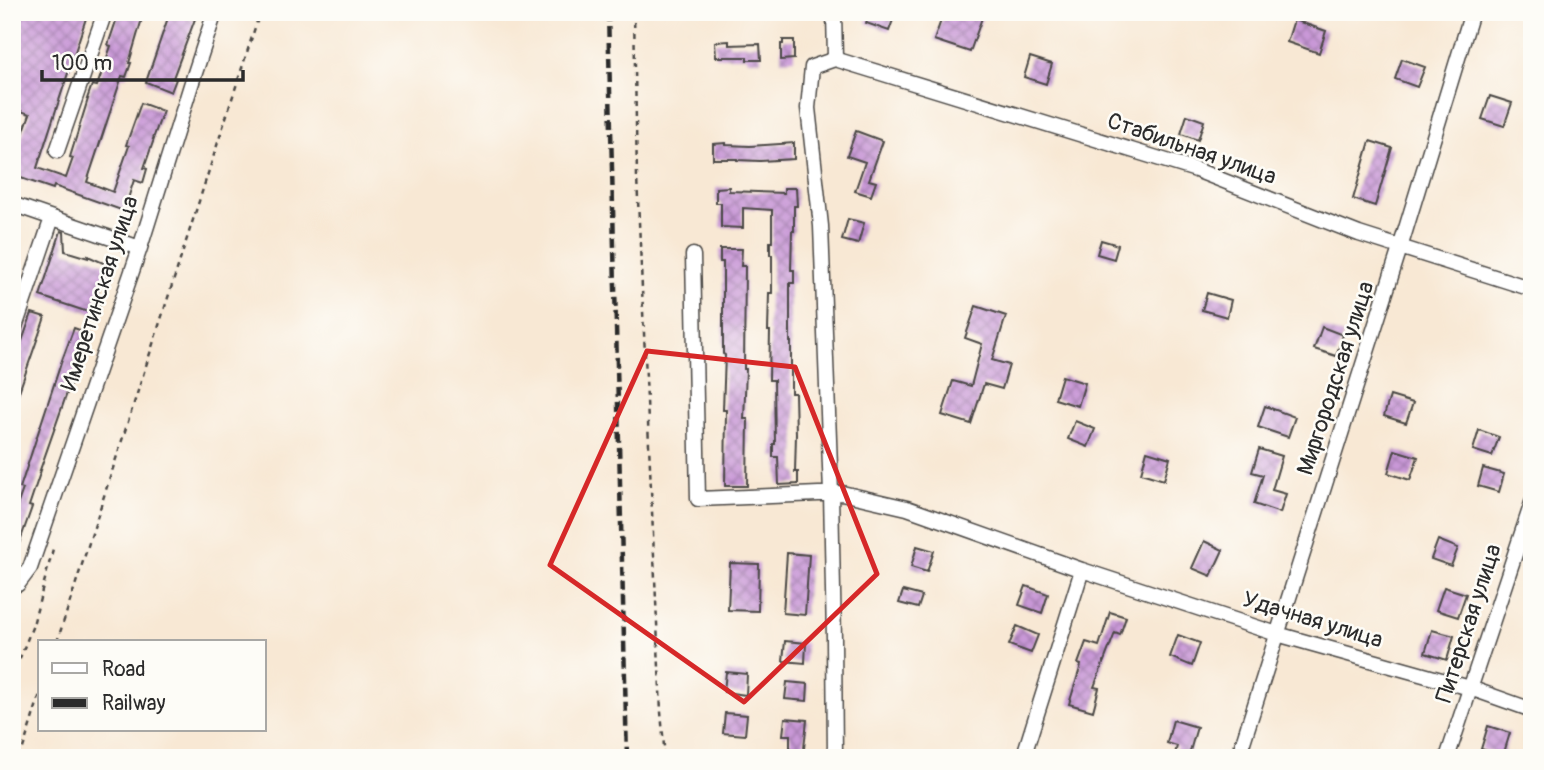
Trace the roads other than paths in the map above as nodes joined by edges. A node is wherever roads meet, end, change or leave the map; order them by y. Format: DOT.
graph roads {
  1 [pos="105,12"];
  2 [pos="215,12"];
  3 [pos="834,12"];
  4 [pos="1472,12"];
  5 [pos="835,59"];
  6 [pos="57,151"];
  7 [pos="12,204"];
  8 [pos="52,218"];
  9 [pos="140,248"];
  10 [pos="1400,248"];
  11 [pos="693,255"];
  12 [pos="1532,289"];
  13 [pos="12,337"];
  14 [pos="831,494"];
  15 [pos="1532,503"];
  16 [pos="1082,570"];
  17 [pos="15,583"];
  18 [pos="1277,634"];
  19 [pos="1470,688"];
  20 [pos="1532,710"];
  21 [pos="835,758"];
  22 [pos="1023,758"];
  23 [pos="1238,758"];
  24 [pos="1447,758"];
  1 -- 6 [label="street"];
  2 -- 9 [label="street, Имеретинская улица"];
  3 -- 5 [label="street"];
  4 -- 10 [label="street, Миргородская улица"];
  5 -- 10 [label="street, Стабильная улица"];
  5 -- 14 [label="street"];
  7 -- 8 [label="street"];
  8 -- 9 [label="street"];
  8 -- 13 [label="street"];
  9 -- 17 [label="street, Имеретинская улица"];
  10 -- 12 [label="street, Стабильная улица"];
  10 -- 18 [label="street, Миргородская улица"];
  11 -- 14 [label="street, Удачная улица"];
  14 -- 16 [label="street, Удачная улица"];
  14 -- 21 [label="street"];
  15 -- 19 [label="street, Питерская улица"];
  16 -- 18 [label="street, Удачная улица"];
  16 -- 22 [label="street"];
  18 -- 19 [label="street, Удачная улица"];
  18 -- 23 [label="street, Миргородская улица"];
  19 -- 20 [label="street, Удачная улица"];
  19 -- 24 [label="street, Питерская улица"];
}
